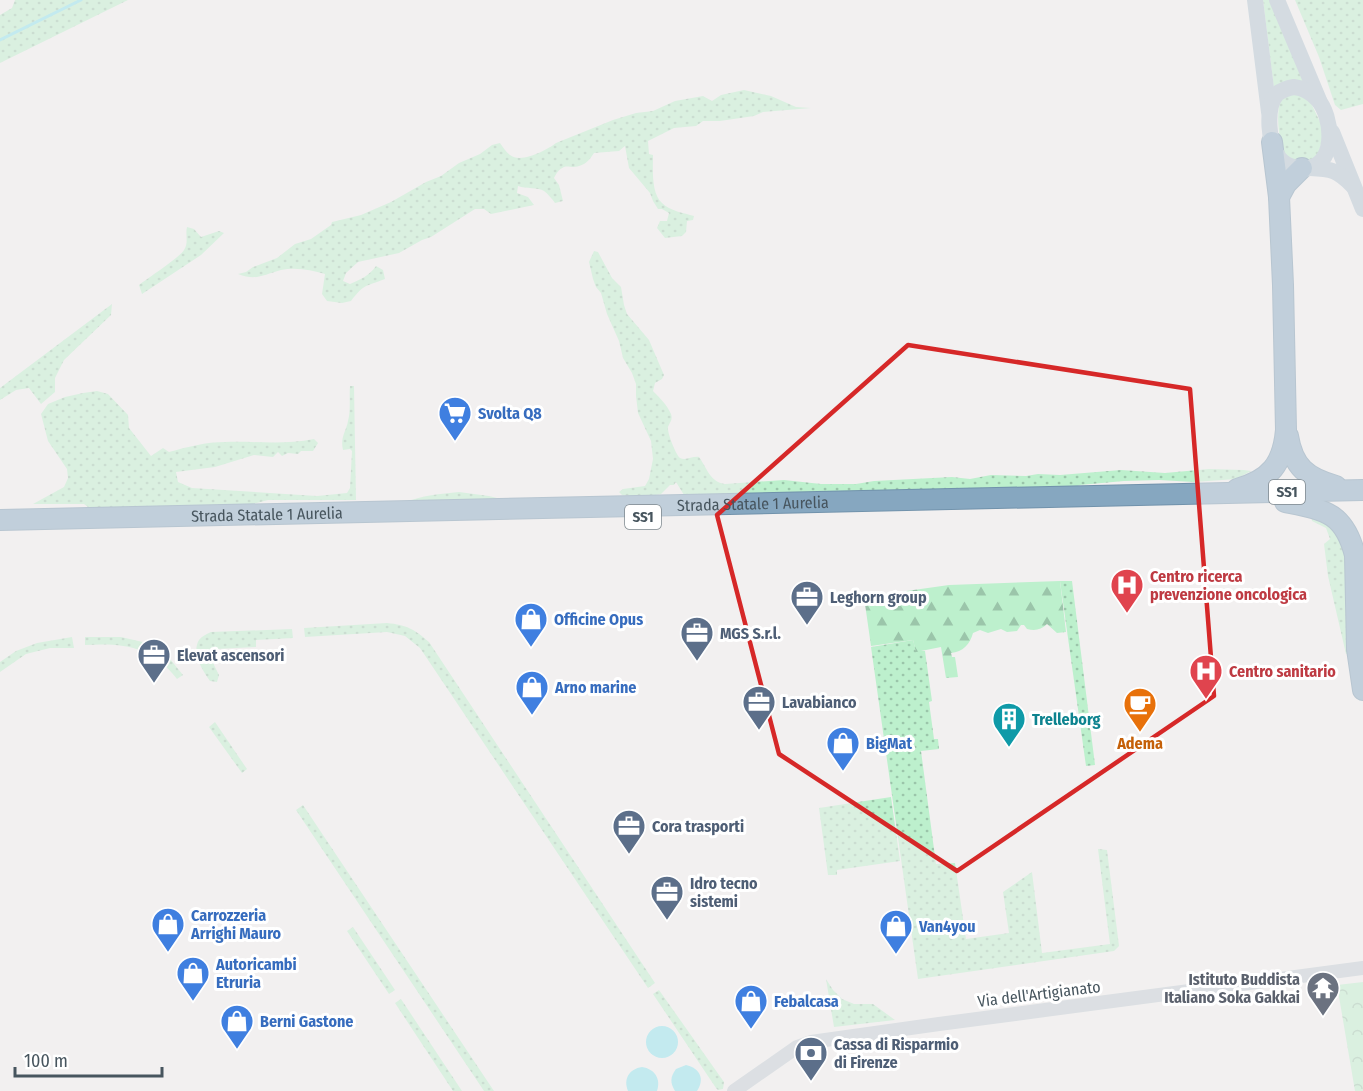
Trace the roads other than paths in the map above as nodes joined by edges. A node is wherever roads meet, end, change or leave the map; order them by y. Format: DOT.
graph roads {
  1 [pos="1255,0"];
  2 [pos="1277,0"];
  3 [pos="1319,101"];
  4 [pos="1269,115"];
  5 [pos="1329,124"];
  6 [pos="1272,142"];
  7 [pos="1306,168"];
  8 [pos="1354,186"];
  9 [pos="1279,197"];
  10 [pos="1363,209"];
  11 [pos="1286,430"];
  12 [pos="1211,494"];
  13 [pos="1359,494"];
  14 [pos="1285,502"];
  15 [pos="0,520"];
  16 [pos="1363,529"];
  17 [pos="0,531"];
  18 [pos="1355,555"];
  19 [pos="1363,690"];
  20 [pos="1363,968"];
  21 [pos="734,1091"];
  1 -- 4 [label="main road"];
  2 -- 3 [label="main road"];
  3 -- 4 [label="main road"];
  3 -- 5 [label="main road"];
  4 -- 6 [label="main road"];
  5 -- 7 [label="main road"];
  5 -- 8 [label="main road"];
  6 -- 7 [label="main road"];
  6 -- 9 [label="highway"];
  7 -- 8 [label="main road"];
  7 -- 9 [label="highway"];
  8 -- 10 [label="main road"];
  9 -- 11 [label="highway"];
  11 -- 12 [label="highway"];
  11 -- 13 [label="highway"];
  12 -- 13 [label="highway, Strada Statale 1 Aurelia / SS1"];
  12 -- 15 [label="highway, Strada Statale 1 Aurelia / SS1"];
  13 -- 14 [label="highway, Strada Statale 1 Aurelia / SS1"];
  14 -- 17 [label="highway, Strada Statale 1 Aurelia / SS1"];
  14 -- 18 [label="highway"];
  16 -- 18 [label="highway"];
  18 -- 19 [label="highway"];
  20 -- 21 [label="street, Via dell'Artigianato"];
}
